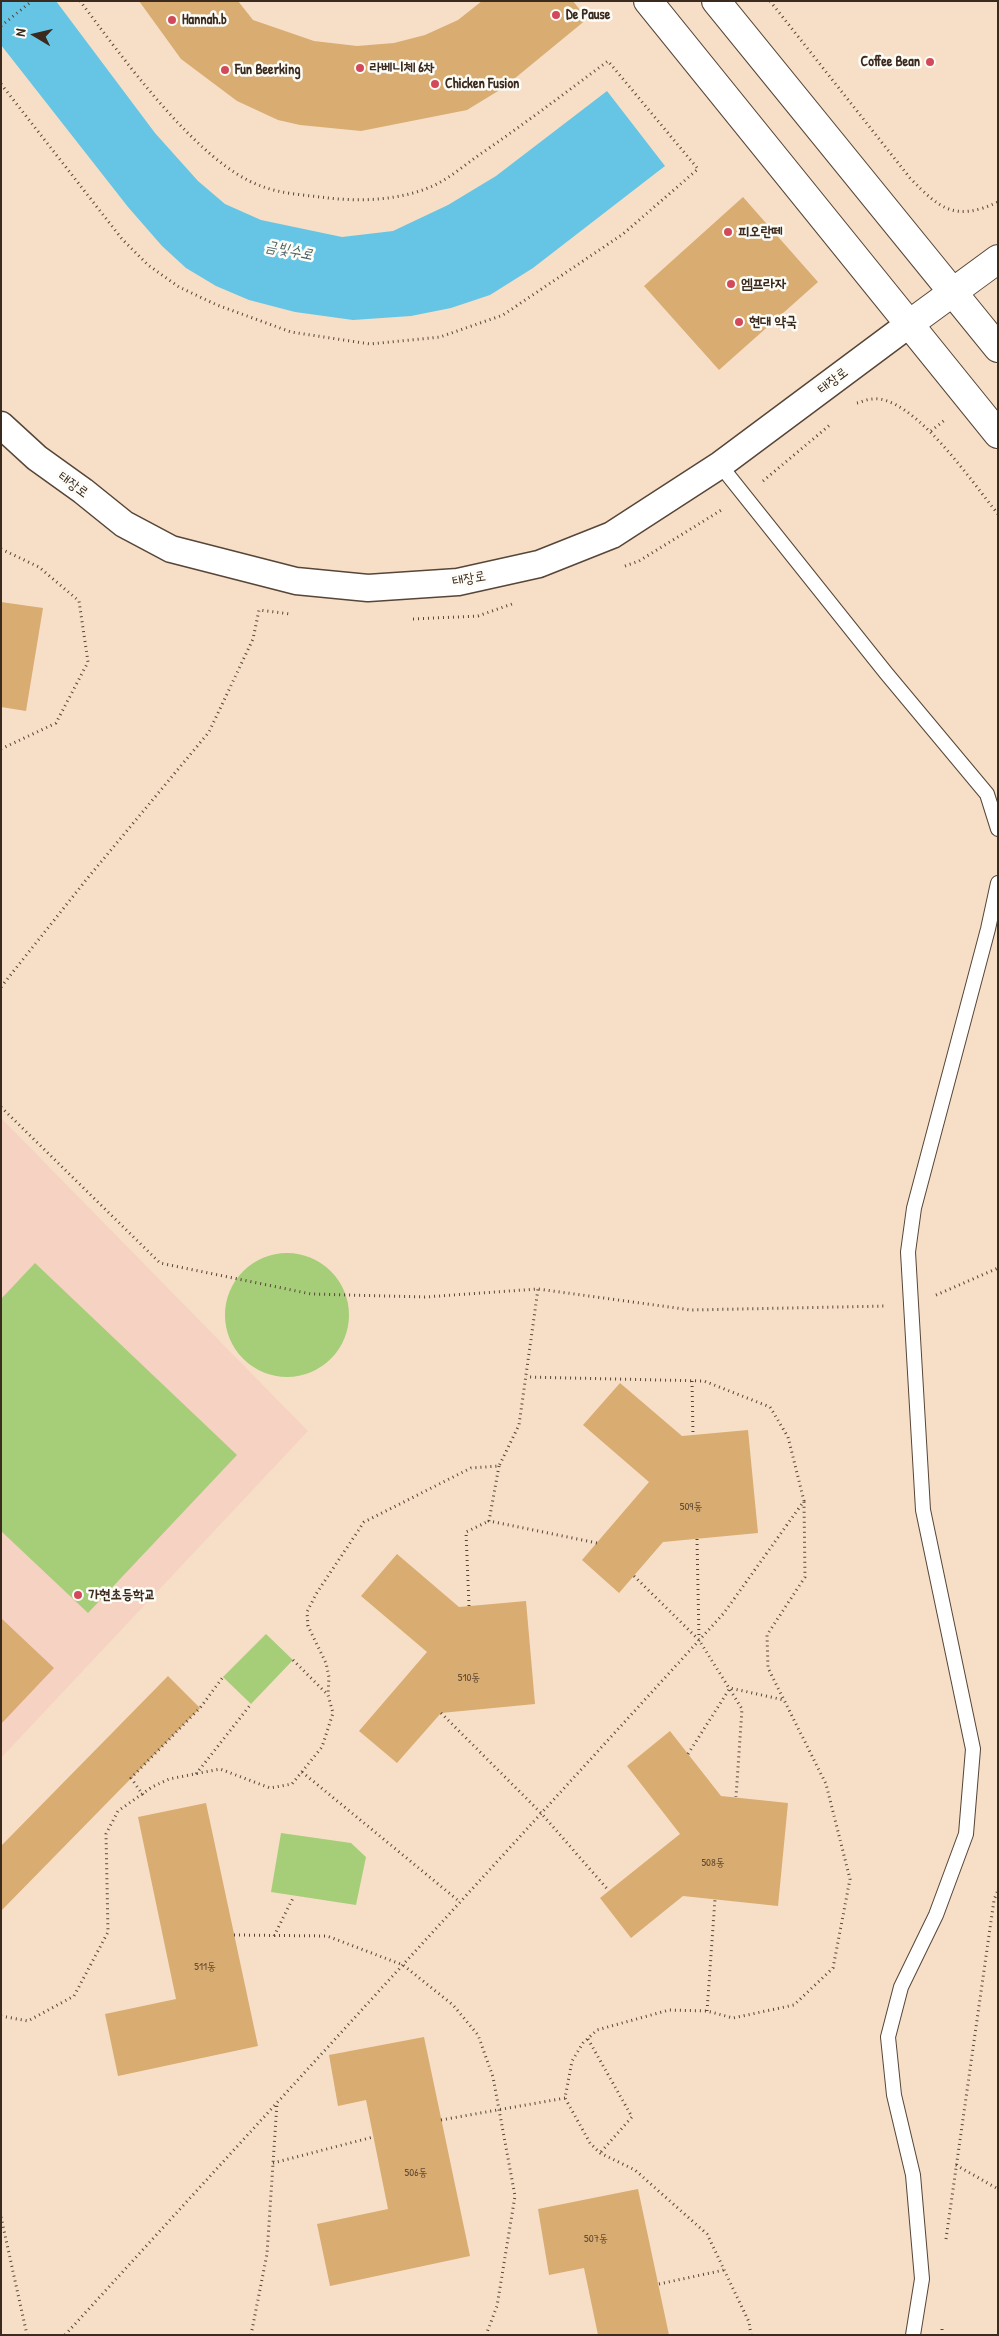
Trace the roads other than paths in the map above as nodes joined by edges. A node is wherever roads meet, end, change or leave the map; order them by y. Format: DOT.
graph roads {
  1 [pos="648,1"];
  2 [pos="716,1"];
  3 [pos="998,259"];
  4 [pos="952,293"];
  5 [pos="908,325"];
  6 [pos="998,348"];
  7 [pos="1,425"];
  8 [pos="998,434"];
  9 [pos="720,465"];
  10 [pos="998,829"];
  11 [pos="998,883"];
  12 [pos="913,2335"];
  1 -- 5 [label="street"];
  2 -- 4 [label="street"];
  3 -- 4 [label="street"];
  4 -- 5 [label="street"];
  4 -- 6 [label="street"];
  5 -- 8 [label="street"];
  5 -- 9 [label="street, 태장로"];
  7 -- 9 [label="street, 태장로"];
  9 -- 10 [label="lane"];
  11 -- 12 [label="lane"];
}
